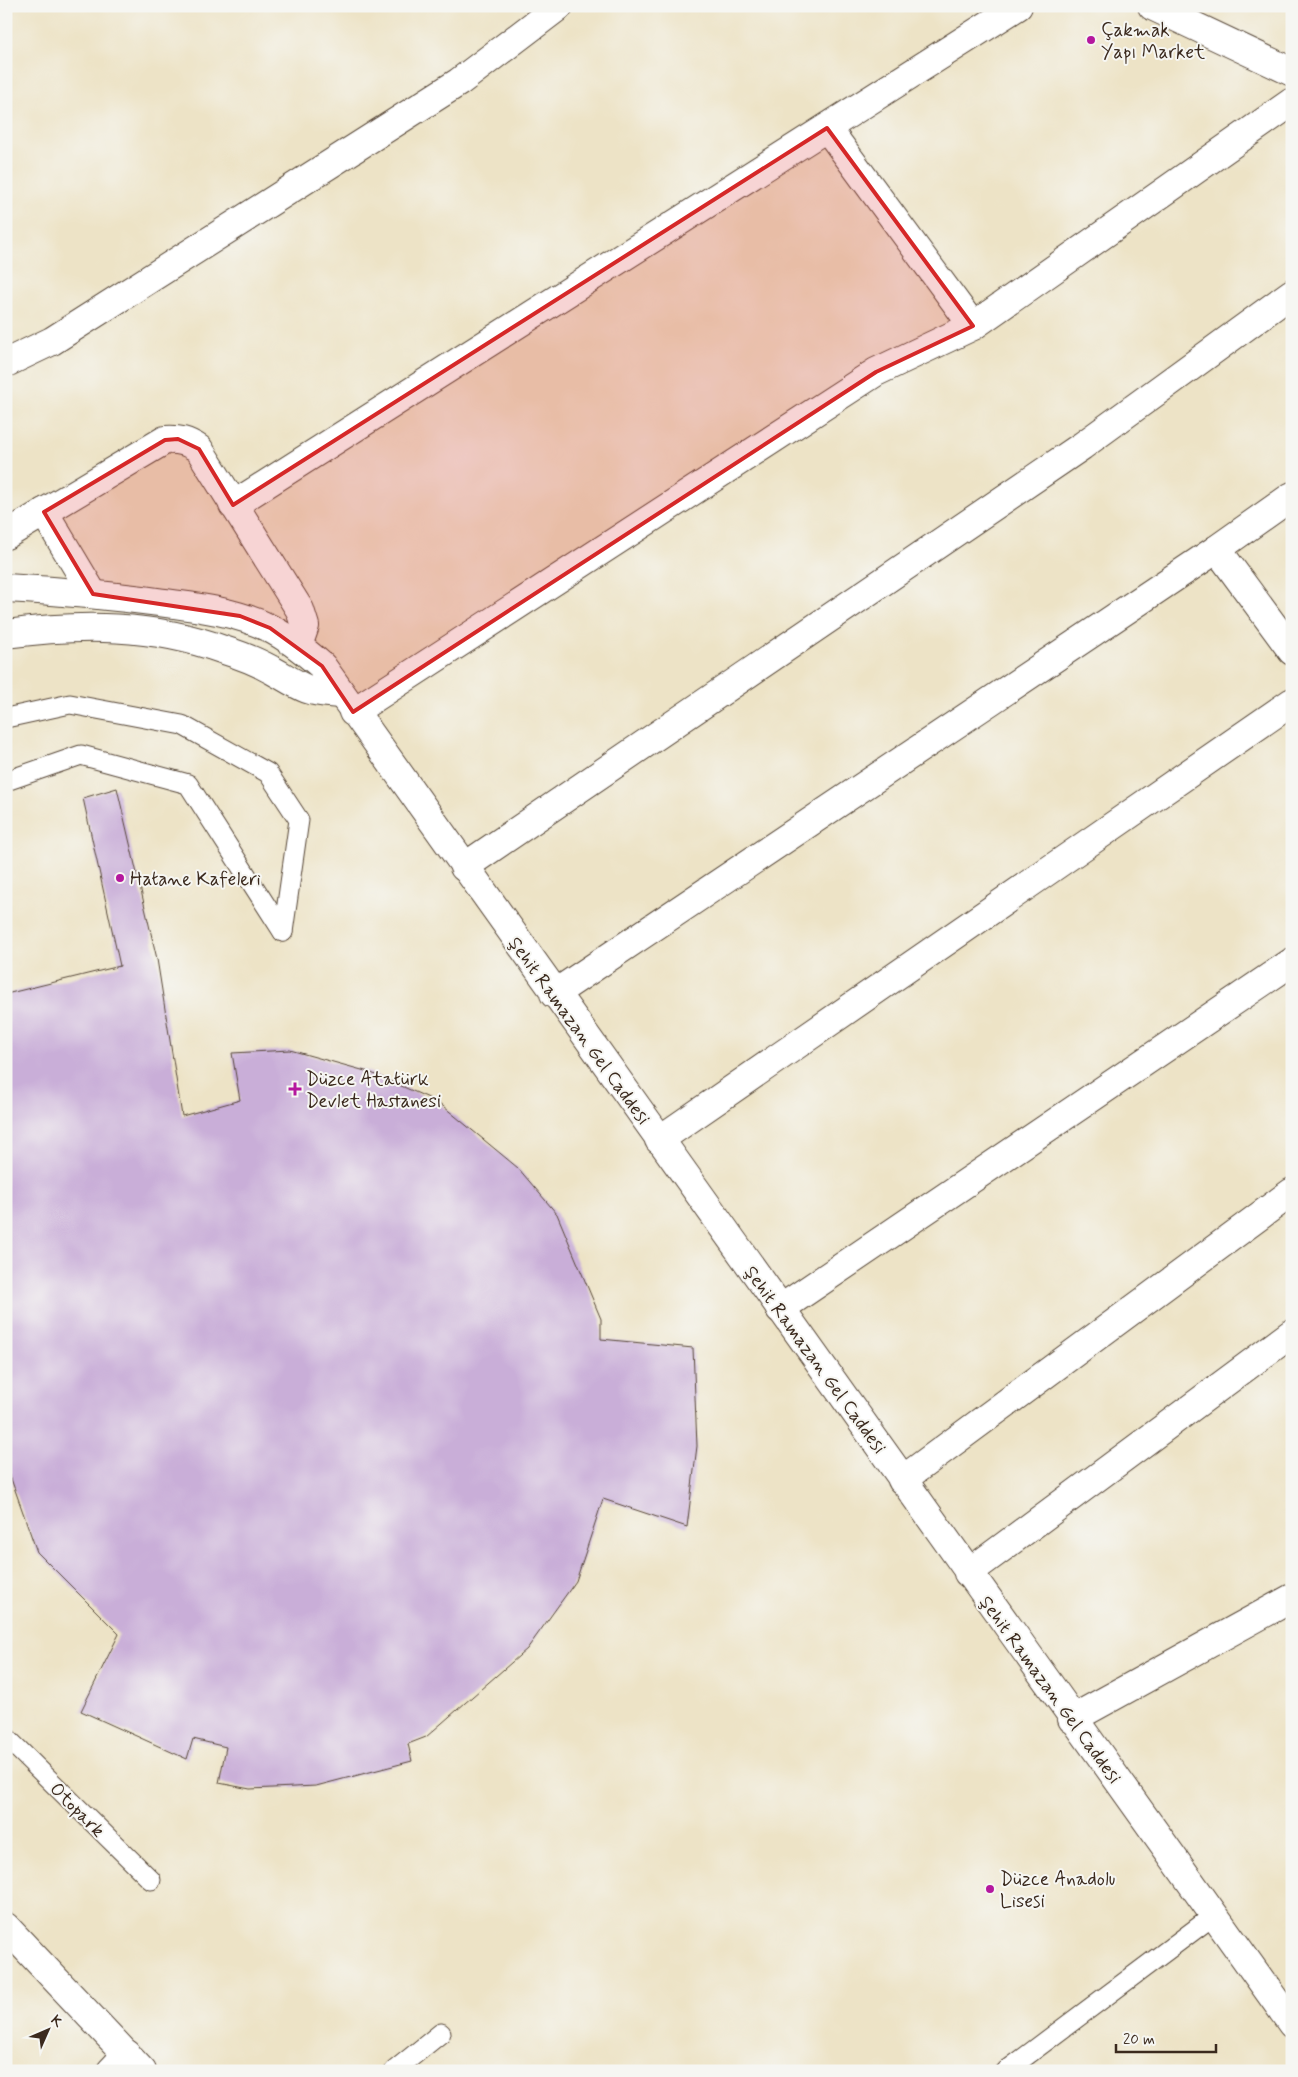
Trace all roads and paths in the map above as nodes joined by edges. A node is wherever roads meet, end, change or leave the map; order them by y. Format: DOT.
graph roads {
  1 [pos="559,6"];
  2 [pos="1018,6"];
  3 [pos="1157,7"];
  4 [pos="1292,72"];
  5 [pos="1292,102"];
  6 [pos="827,128"];
  7 [pos="1292,293"];
  8 [pos="973,326"];
  9 [pos="6,363"];
  10 [pos="1292,496"];
  11 [pos="233,505"];
  12 [pos="44,512"];
  13 [pos="6,535"];
  14 [pos="1217,549"];
  15 [pos="6,588"];
  16 [pos="93,594"];
  17 [pos="6,634"];
  18 [pos="298,646"];
  19 [pos="1292,651"];
  20 [pos="1292,702"];
  21 [pos="347,703"];
  22 [pos="6,718"];
  23 [pos="6,781"];
  24 [pos="464,868"];
  25 [pos="1292,962"];
  26 [pos="554,994"];
  27 [pos="659,1140"];
  28 [pos="1292,1192"];
  29 [pos="780,1309"];
  30 [pos="1292,1332"];
  31 [pos="902,1480"];
  32 [pos="968,1573"];
  33 [pos="1292,1598"];
  34 [pos="1072,1719"];
  35 [pos="6,1738"];
  36 [pos="151,1880"];
  37 [pos="1213,1916"];
  38 [pos="6,1927"];
  39 [pos="1292,2024"];
  40 [pos="441,2033"];
  41 [pos="127,2065"];
  42 [pos="394,2071"];
  43 [pos="1006,2071"];
  1 -- 9 [label="street"];
  2 -- 6 [label="street"];
  3 -- 4 [label="street"];
  5 -- 8 [label="street"];
  6 -- 8 [label="street"];
  6 -- 11 [label="street"];
  7 -- 24 [label="street"];
  8 -- 21 [label="street"];
  10 -- 14 [label="street"];
  11 -- 12 [label="street"];
  11 -- 18 [label="street"];
  12 -- 13 [label="street"];
  12 -- 16 [label="street"];
  14 -- 19 [label="street"];
  14 -- 26 [label="street"];
  15 -- 16 [label="street, Şehit Ramazan Gel Caddesi"];
  16 -- 18 [label="street, Şehit Ramazan Gel Caddesi"];
  17 -- 21 [label="street"];
  18 -- 21 [label="street, Şehit Ramazan Gel Caddesi"];
  20 -- 27 [label="street"];
  21 -- 24 [label="street, Şehit Ramazan Gel Caddesi"];
  22 -- 23 [label="lane"];
  24 -- 26 [label="street, Şehit Ramazan Gel Caddesi"];
  25 -- 29 [label="street"];
  26 -- 27 [label="street, Şehit Ramazan Gel Caddesi"];
  27 -- 29 [label="street, Şehit Ramazan Gel Caddesi"];
  28 -- 31 [label="street"];
  29 -- 31 [label="street, Şehit Ramazan Gel Caddesi"];
  30 -- 32 [label="street"];
  31 -- 32 [label="street, Şehit Ramazan Gel Caddesi"];
  32 -- 34 [label="street, Şehit Ramazan Gel Caddesi"];
  33 -- 34 [label="street"];
  34 -- 37 [label="street, Şehit Ramazan Gel Caddesi"];
  35 -- 36 [label="lane, Otopark"];
  37 -- 39 [label="street, Şehit Ramazan Gel Caddesi"];
  37 -- 43 [label="lane"];
  38 -- 41 [label="street"];
  40 -- 42 [label="lane"];
}
